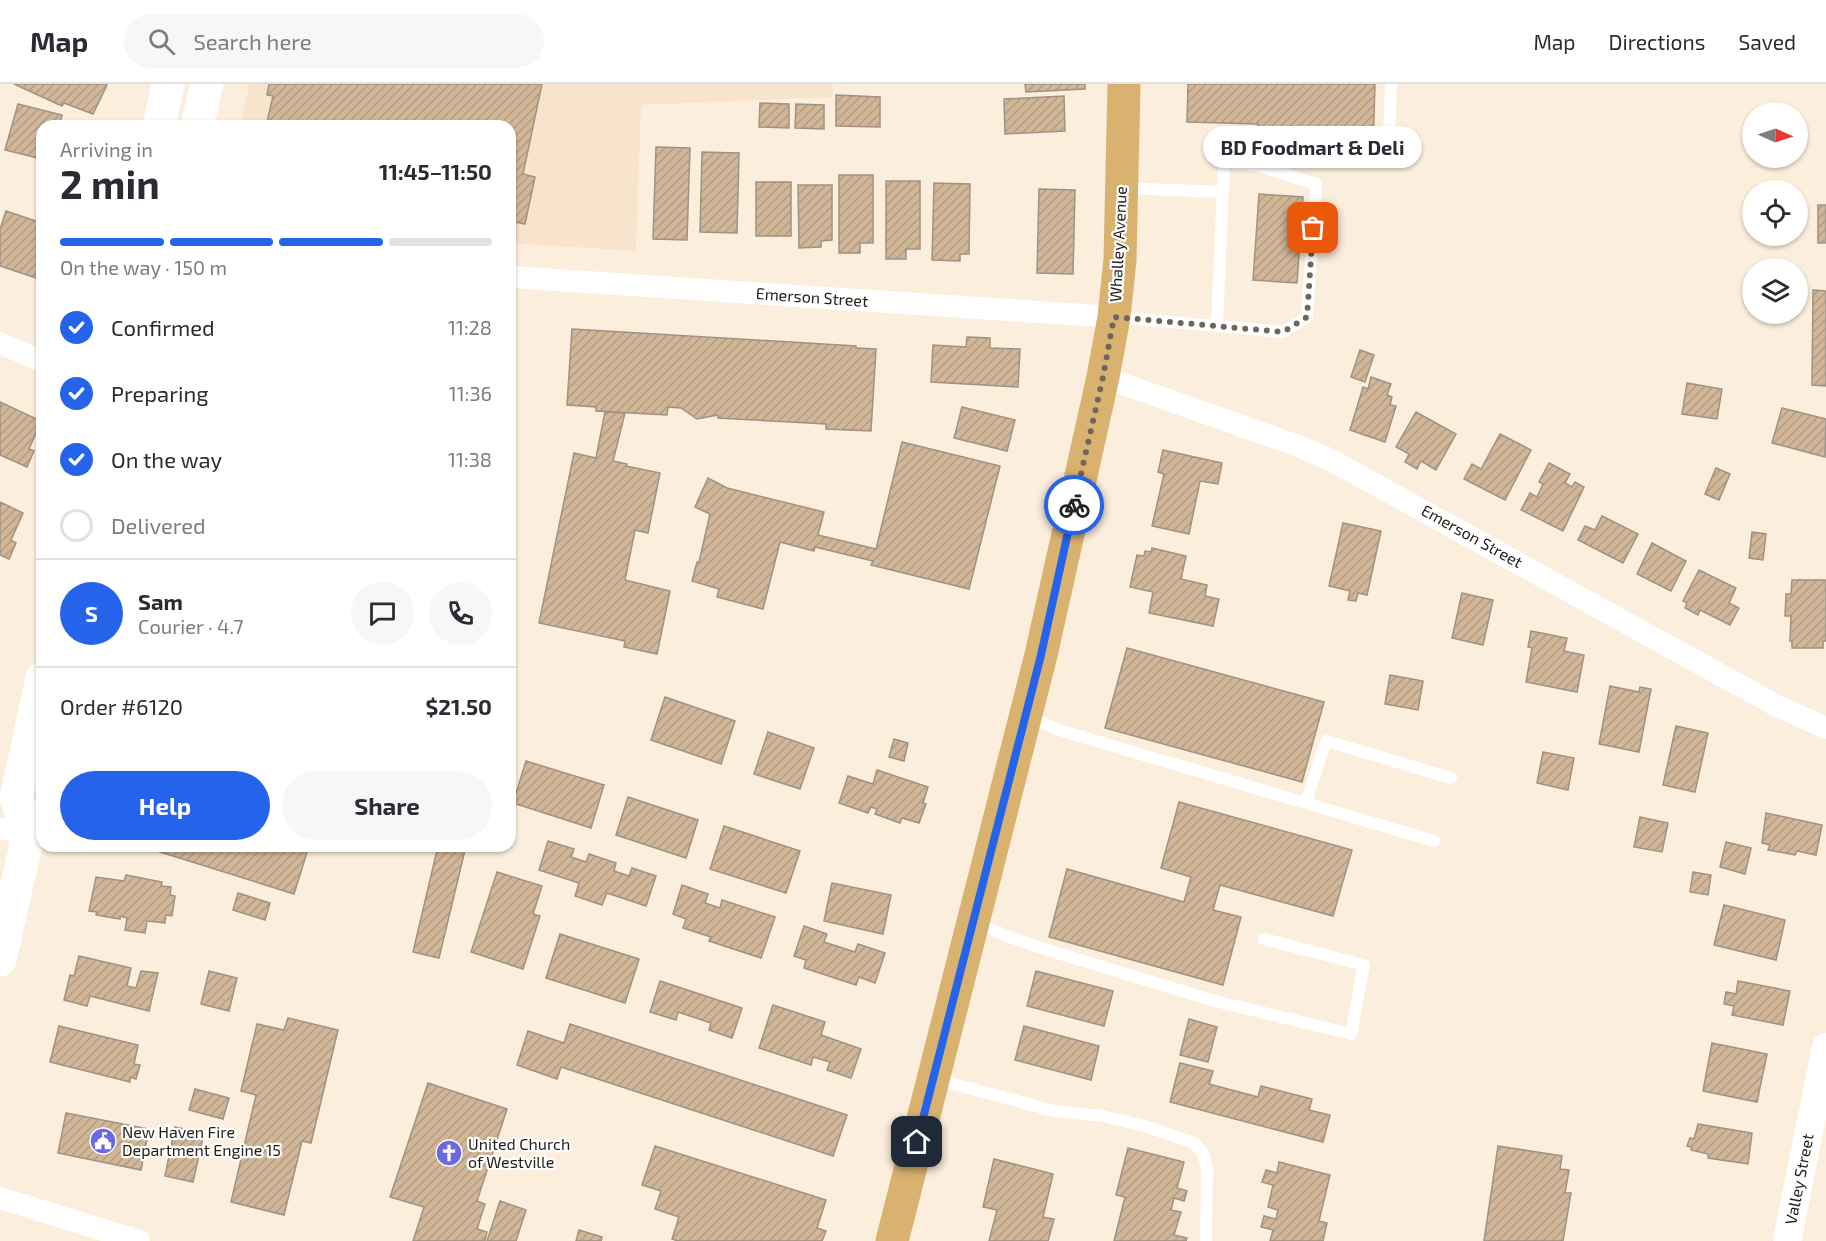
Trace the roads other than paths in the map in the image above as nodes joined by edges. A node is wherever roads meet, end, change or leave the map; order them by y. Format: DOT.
graph roads {
  1 [pos="168,84"];
  2 [pos="207,84"];
  3 [pos="1124,84"];
  4 [pos="1391,84"];
  5 [pos="160,120"];
  6 [pos="198,120"];
  7 [pos="1389,133"];
  8 [pos="1122,188"];
  9 [pos="1223,192"];
  10 [pos="516,277"];
  11 [pos="1114,317"];
  12 [pos="1216,326"];
  13 [pos="0,343"];
  14 [pos="36,358"];
  15 [pos="1103,377"];
  16 [pos="36,706"];
  17 [pos="1026,715"];
  18 [pos="1826,728"];
  19 [pos="1451,778"];
  20 [pos="1306,802"];
  21 [pos="24,825"];
  22 [pos="1434,841"];
  23 [pos="973,921"];
  24 [pos="1264,939"];
  25 [pos="0,960"];
  26 [pos="1826,1047"];
  27 [pos="933,1079"];
  28 [pos="0,1198"];
  29 [pos="139,1241"];
  30 [pos="892,1241"];
  31 [pos="1206,1241"];
  32 [pos="1787,1241"];
  1 -- 5 [label="main road"];
  2 -- 6 [label="main road"];
  3 -- 8 [label="main road, Whalley Avenue"];
  4 -- 7 [label="lane"];
  8 -- 9 [label="lane"];
  8 -- 11 [label="main road, Whalley Avenue"];
  9 -- 12 [label="lane"];
  9 -- 12 [label="lane"];
  10 -- 11 [label="street, Emerson Street"];
  11 -- 12 [label="lane"];
  11 -- 15 [label="main road, Whalley Avenue"];
  13 -- 14 [label="street"];
  15 -- 17 [label="main road, Whalley Avenue"];
  15 -- 18 [label="street, Emerson Street"];
  16 -- 21 [label="main road"];
  17 -- 20 [label="lane"];
  17 -- 23 [label="main road, Whalley Avenue"];
  19 -- 20 [label="lane"];
  20 -- 22 [label="lane"];
  21 -- 25 [label="main road"];
  23 -- 24 [label="lane"];
  23 -- 27 [label="main road, Whalley Avenue"];
  26 -- 32 [label="street, Valley Street"];
  27 -- 30 [label="main road, Whalley Avenue"];
  27 -- 31 [label="lane"];
  28 -- 29 [label="street"];
}
